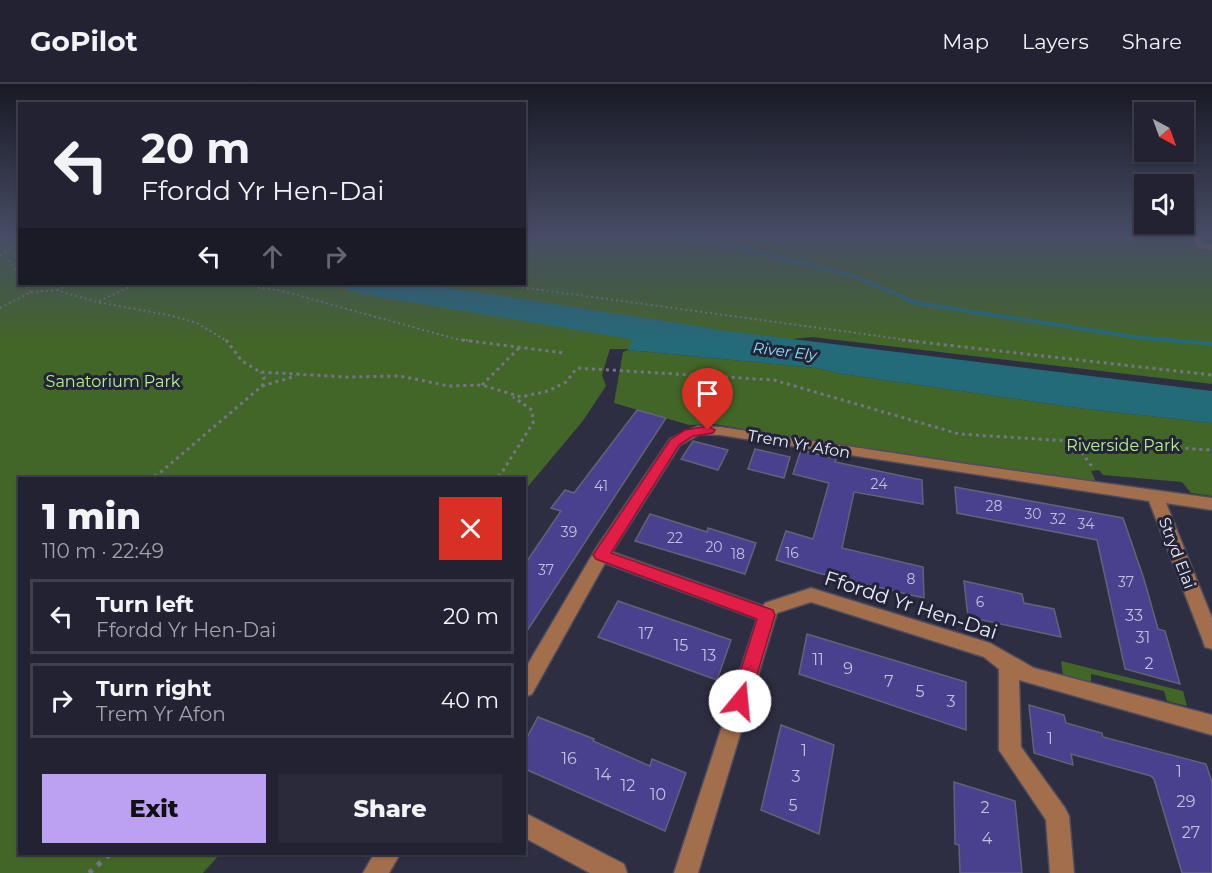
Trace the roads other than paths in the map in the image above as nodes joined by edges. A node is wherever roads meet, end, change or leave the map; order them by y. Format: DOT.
graph roads {
  1 [pos="1156,498"];
  2 [pos="1212,504"];
  3 [pos="601,555"];
  4 [pos="767,615"];
  5 [pos="1212,641"];
  6 [pos="1008,665"];
  7 [pos="526,686"];
  8 [pos="1212,725"];
  9 [pos="526,826"];
  10 [pos="387,855"];
  11 [pos="375,873"];
  12 [pos="615,873"];
  13 [pos="686,873"];
  14 [pos="1062,873"];
  1 -- 2 [label="street, Trem Yr Afon"];
  1 -- 3 [label="street, Trem Yr Afon"];
  1 -- 5 [label="street, Stryd Elai"];
  3 -- 4 [label="street"];
  3 -- 7 [label="street, Trem Yr Afon"];
  4 -- 6 [label="street, Ffordd Yr Hen-Dai"];
  4 -- 13 [label="street"];
  6 -- 8 [label="street, Ffordd Yr Hen-Dai"];
  6 -- 14 [label="street"];
  9 -- 12 [label="street"];
  10 -- 11 [label="street"];
}
